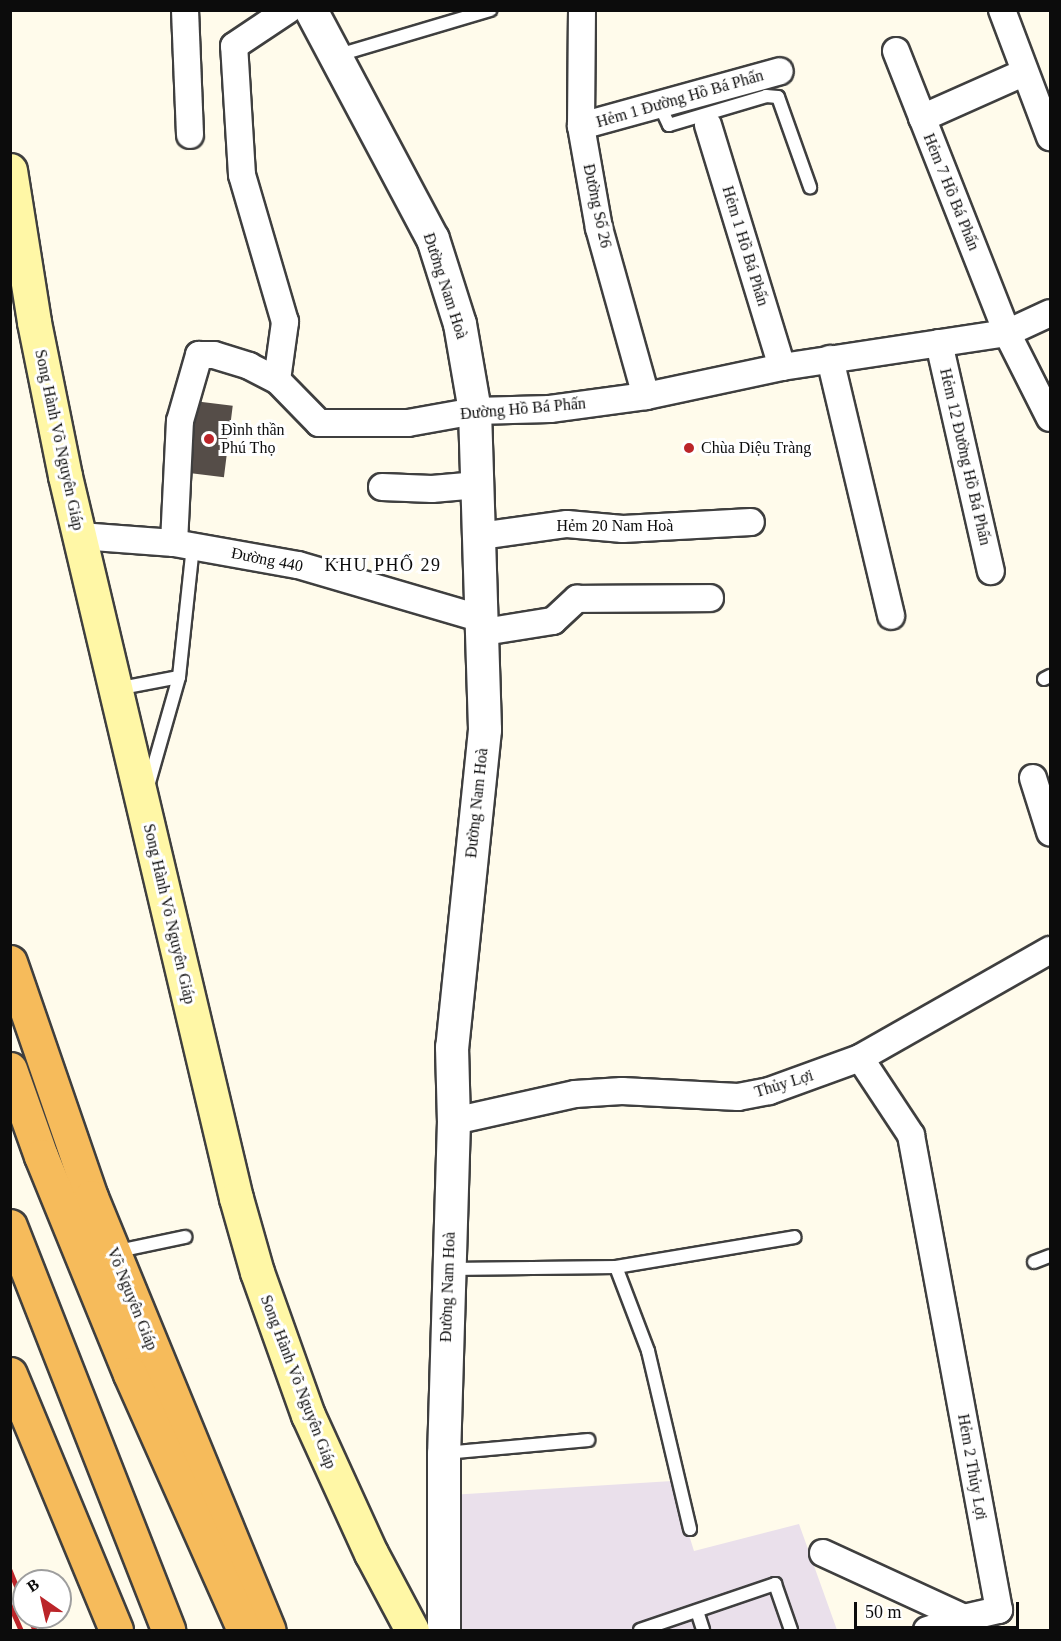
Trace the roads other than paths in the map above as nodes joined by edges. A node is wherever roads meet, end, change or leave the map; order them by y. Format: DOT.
graph roads {
  1 [pos="184,10"];
  2 [pos="288,10"];
  3 [pos="311,10"];
  4 [pos="490,10"];
  5 [pos="582,10"];
  6 [pos="1002,10"];
  7 [pos="896,51"];
  8 [pos="334,57"];
  9 [pos="780,70"];
  10 [pos="1023,74"];
  11 [pos="660,106"];
  12 [pos="922,118"];
  13 [pos="708,125"];
  14 [pos="581,126"];
  15 [pos="190,135"];
  16 [pos="1050,137"];
  17 [pos="10,170"];
  18 [pos="810,187"];
  19 [pos="1050,314"];
  20 [pos="1007,333"];
  21 [pos="939,343"];
  22 [pos="830,359"];
  23 [pos="782,367"];
  24 [pos="277,381"];
  25 [pos="646,396"];
  26 [pos="475,411"];
  27 [pos="1050,418"];
  28 [pos="478,484"];
  29 [pos="382,488"];
  30 [pos="751,522"];
  31 [pos="80,536"];
  32 [pos="480,536"];
  33 [pos="183,545"];
  34 [pos="991,571"];
  35 [pos="710,598"];
  36 [pos="891,616"];
  37 [pos="483,625"];
  38 [pos="179,678"];
  39 [pos="116,689"];
  40 [pos="1033,778"];
  41 [pos="142,803"];
  42 [pos="1050,832"];
  43 [pos="1050,950"];
  44 [pos="10,962"];
  45 [pos="860,1058"];
  46 [pos="10,1069"];
  47 [pos="454,1121"];
  48 [pos="10,1226"];
  49 [pos="185,1237"];
  50 [pos="795,1237"];
  51 [pos="113,1252"];
  52 [pos="1050,1256"];
  53 [pos="1034,1262"];
  54 [pos="616,1267"];
  55 [pos="448,1269"];
  56 [pos="10,1374"];
  57 [pos="588,1440"];
  58 [pos="444,1454"];
  59 [pos="690,1529"];
  60 [pos="134,1550"];
  61 [pos="823,1553"];
  62 [pos="697,1611"];
  63 [pos="964,1618"];
  64 [pos="116,1630"];
  65 [pos="138,1630"];
  66 [pos="168,1630"];
  67 [pos="244,1630"];
  68 [pos="269,1630"];
  69 [pos="412,1630"];
  70 [pos="444,1630"];
  71 [pos="640,1630"];
  72 [pos="703,1630"];
  73 [pos="790,1630"];
  74 [pos="927,1630"];
  1 -- 15 [label="street"];
  2 -- 24 [label="street"];
  3 -- 8 [label="street, Đường Nam Hoà"];
  4 -- 8 [label="lane"];
  5 -- 14 [label="street, Đường Số 26"];
  6 -- 10 [label="street"];
  7 -- 12 [label="street, Hẻm 7 Hồ Bá Phấn"];
  8 -- 26 [label="street, Đường Nam Hoà"];
  9 -- 11 [label="street, Hẻm 1 Đường Hồ Bá Phấn"];
  10 -- 12 [label="street"];
  10 -- 16 [label="street"];
  11 -- 14 [label="street, Hẻm 1 Đường Hồ Bá Phấn"];
  11 -- 18 [label="lane"];
  12 -- 20 [label="street, Hẻm 7 Hồ Bá Phấn"];
  13 -- 23 [label="street, Hẻm 1 Hồ Bá Phấn"];
  14 -- 25 [label="street, Đường Số 26"];
  17 -- 31 [label="main road, Song Hành Võ Nguyên Giáp"];
  19 -- 20 [label="street, Đường Hồ Bá Phấn"];
  20 -- 21 [label="street, Đường Hồ Bá Phấn"];
  20 -- 27 [label="street, Hẻm 7 Hồ Bá Phấn"];
  21 -- 22 [label="street, Đường Hồ Bá Phấn"];
  21 -- 34 [label="street, Hẻm 12 Đường Hồ Bá Phấn"];
  22 -- 23 [label="street, Đường Hồ Bá Phấn"];
  22 -- 36 [label="street"];
  23 -- 25 [label="street, Đường Hồ Bá Phấn"];
  24 -- 26 [label="street, Đường Hồ Bá Phấn"];
  24 -- 33 [label="street, Đường Hồ Bá Phấn"];
  25 -- 26 [label="street, Đường Hồ Bá Phấn"];
  26 -- 28 [label="street, Đường Nam Hoà"];
  28 -- 29 [label="street"];
  28 -- 32 [label="street, Đường Nam Hoà"];
  30 -- 32 [label="street, Hẻm 20 Nam Hoà"];
  31 -- 33 [label="street, Đường 440"];
  31 -- 39 [label="main road, Song Hành Võ Nguyên Giáp"];
  32 -- 37 [label="street, Đường Nam Hoà"];
  33 -- 37 [label="street, Đường 440"];
  33 -- 38 [label="lane"];
  35 -- 37 [label="street"];
  37 -- 47 [label="street, Đường Nam Hoà"];
  38 -- 39 [label="lane"];
  38 -- 41 [label="lane"];
  39 -- 41 [label="main road, Song Hành Võ Nguyên Giáp"];
  40 -- 42 [label="street"];
  41 -- 69 [label="main road, Song Hành Võ Nguyên Giáp"];
  43 -- 45 [label="street, Thủy Lợi"];
  44 -- 51 [label="highway, Võ Nguyên Giáp"];
  45 -- 47 [label="street, Thủy Lợi"];
  45 -- 63 [label="street, Hẻm 2 Thủy Lợi"];
  46 -- 67 [label="highway, Võ Nguyên Giáp"];
  47 -- 55 [label="street, Đường Nam Hoà"];
  48 -- 60 [label="highway"];
  49 -- 51 [label="lane"];
  50 -- 54 [label="lane"];
  51 -- 68 [label="highway, Võ Nguyên Giáp"];
  52 -- 53 [label="lane"];
  54 -- 55 [label="lane"];
  54 -- 59 [label="lane"];
  55 -- 58 [label="street, Đường Nam Hoà"];
  56 -- 64 [label="highway"];
  57 -- 58 [label="lane"];
  58 -- 70 [label="street, Đường Nam Hoà"];
  60 -- 65 [label="highway"];
  60 -- 66 [label="highway"];
  61 -- 63 [label="street"];
  62 -- 71 [label="lane"];
  62 -- 72 [label="lane"];
  62 -- 73 [label="lane"];
  63 -- 74 [label="street"];
}
